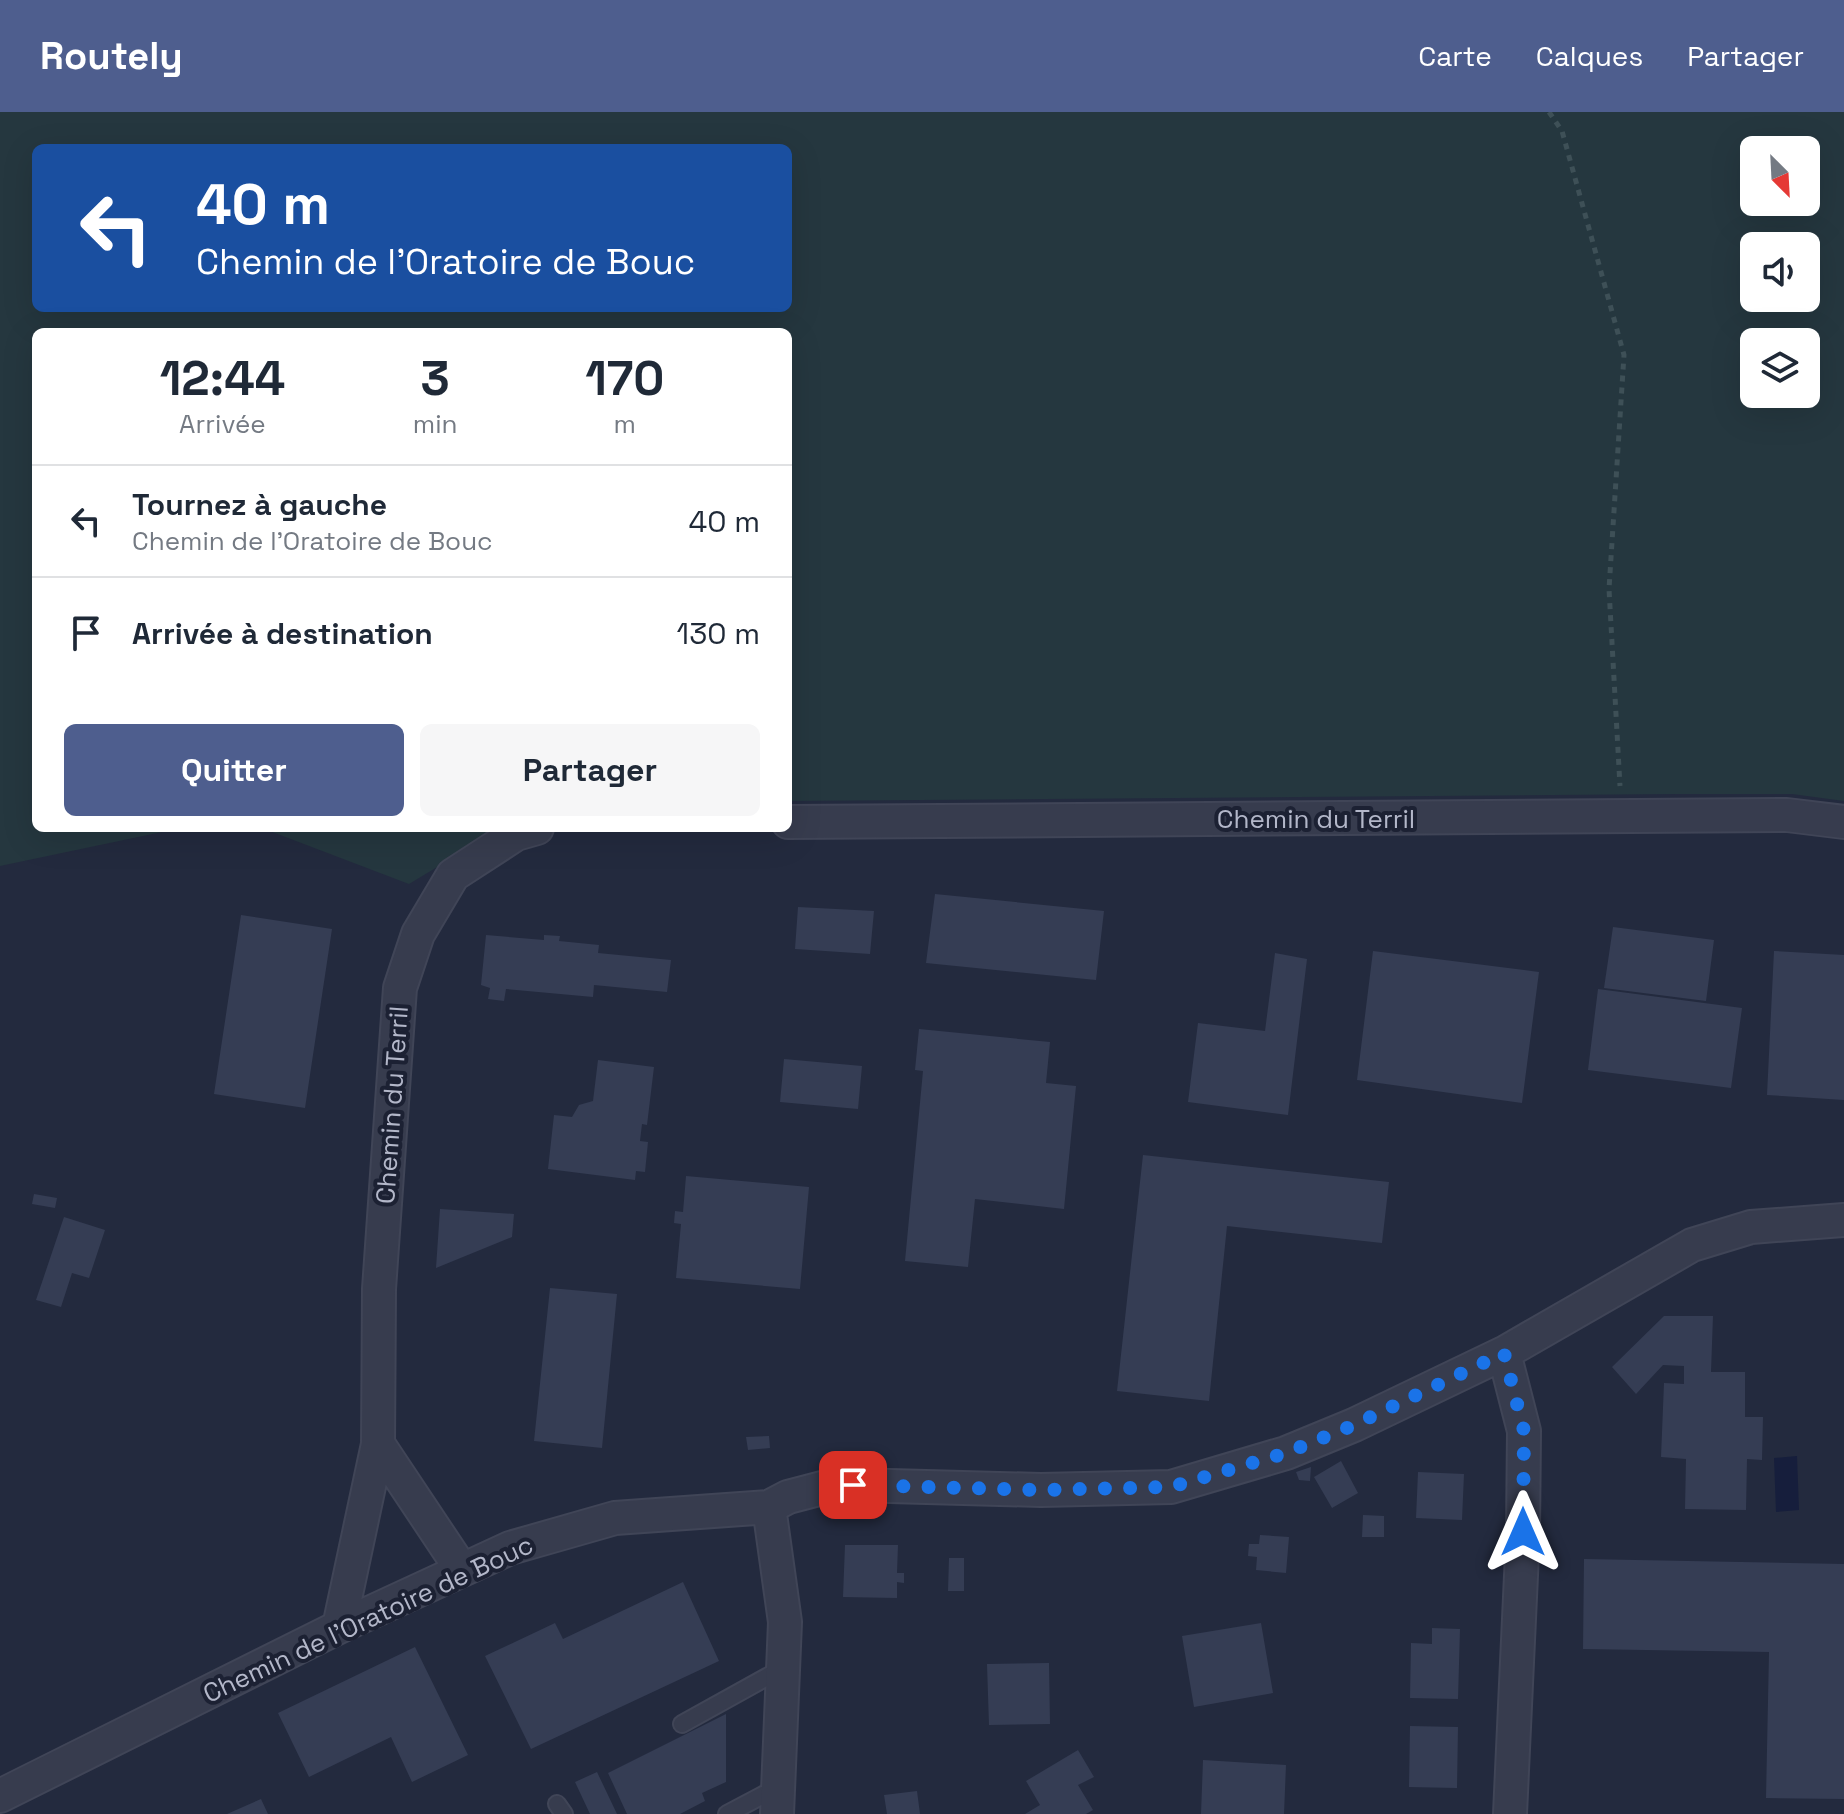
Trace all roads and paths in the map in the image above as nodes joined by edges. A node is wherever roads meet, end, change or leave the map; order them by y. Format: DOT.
graph roads {
  1 [pos="1549,112"];
  2 [pos="1622,817"];
  3 [pos="792,822"];
  4 [pos="1844,822"];
  5 [pos="523,832"];
  6 [pos="1844,1220"];
  7 [pos="1504,1353"];
  8 [pos="378,1444"];
  9 [pos="769,1507"];
  10 [pos="462,1570"];
  11 [pos="339,1627"];
  12 [pos="783,1668"];
  13 [pos="682,1724"];
  14 [pos="0,1796"];
  15 [pos="778,1802"];
  16 [pos="727,1814"];
  17 [pos="1510,1814"];
  1 -- 2 [label="path"];
  2 -- 3 [label="street, Chemin du Terril"];
  2 -- 4 [label="street, Chemin du Terril"];
  5 -- 8 [label="street, Chemin du Terril"];
  6 -- 7 [label="street, Chemin de l'Oratoire de Bouc"];
  7 -- 9 [label="street, Chemin de l'Oratoire de Bouc"];
  7 -- 17 [label="street"];
  8 -- 10 [label="street"];
  8 -- 11 [label="street, Chemin du Terril"];
  9 -- 10 [label="street, Chemin de l'Oratoire de Bouc"];
  9 -- 12 [label="street"];
  10 -- 11 [label="street, Chemin de l'Oratoire de Bouc"];
  11 -- 14 [label="street, Chemin de l'Oratoire de Bouc"];
  12 -- 13 [label="lane"];
  12 -- 15 [label="street"];
  15 -- 16 [label="lane"];
}
